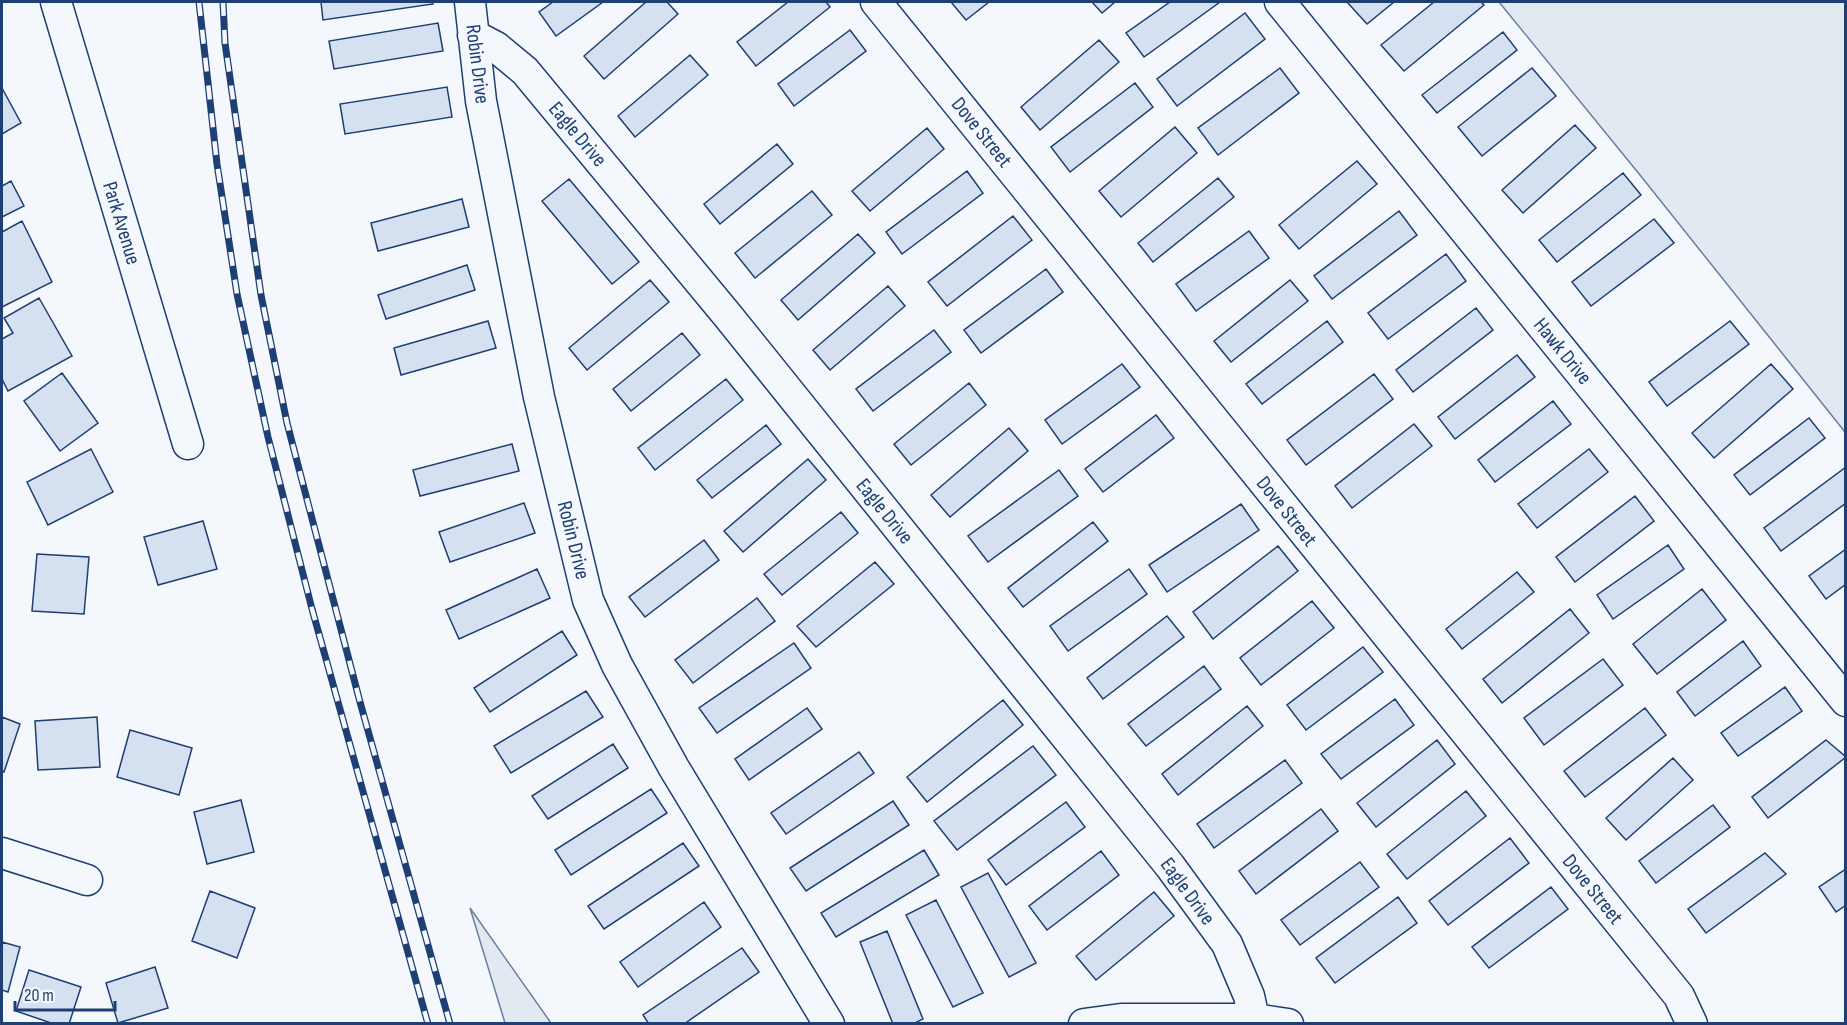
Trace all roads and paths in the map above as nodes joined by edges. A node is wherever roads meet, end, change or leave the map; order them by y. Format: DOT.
graph roads {
  1 [pos="56,2"];
  2 [pos="470,2"];
  3 [pos="876,2"];
  4 [pos="1280,2"];
  5 [pos="473,34"];
  6 [pos="188,444"];
  7 [pos="1845,701"];
  8 [pos="2,853"];
  9 [pos="87,880"];
  10 [pos="1254,1019"];
  11 [pos="829,1023"];
  12 [pos="1084,1023"];
  13 [pos="1288,1023"];
  14 [pos="1692,1023"];
  1 -- 6 [label="street, Park Avenue"];
  2 -- 5 [label="street, Robin Drive"];
  3 -- 14 [label="street, Dove Street"];
  4 -- 7 [label="street, Hawk Drive"];
  5 -- 10 [label="street, Eagle Drive"];
  5 -- 11 [label="street, Robin Drive"];
  8 -- 9 [label="street"];
  10 -- 12 [label="street"];
  10 -- 13 [label="street"];
}
